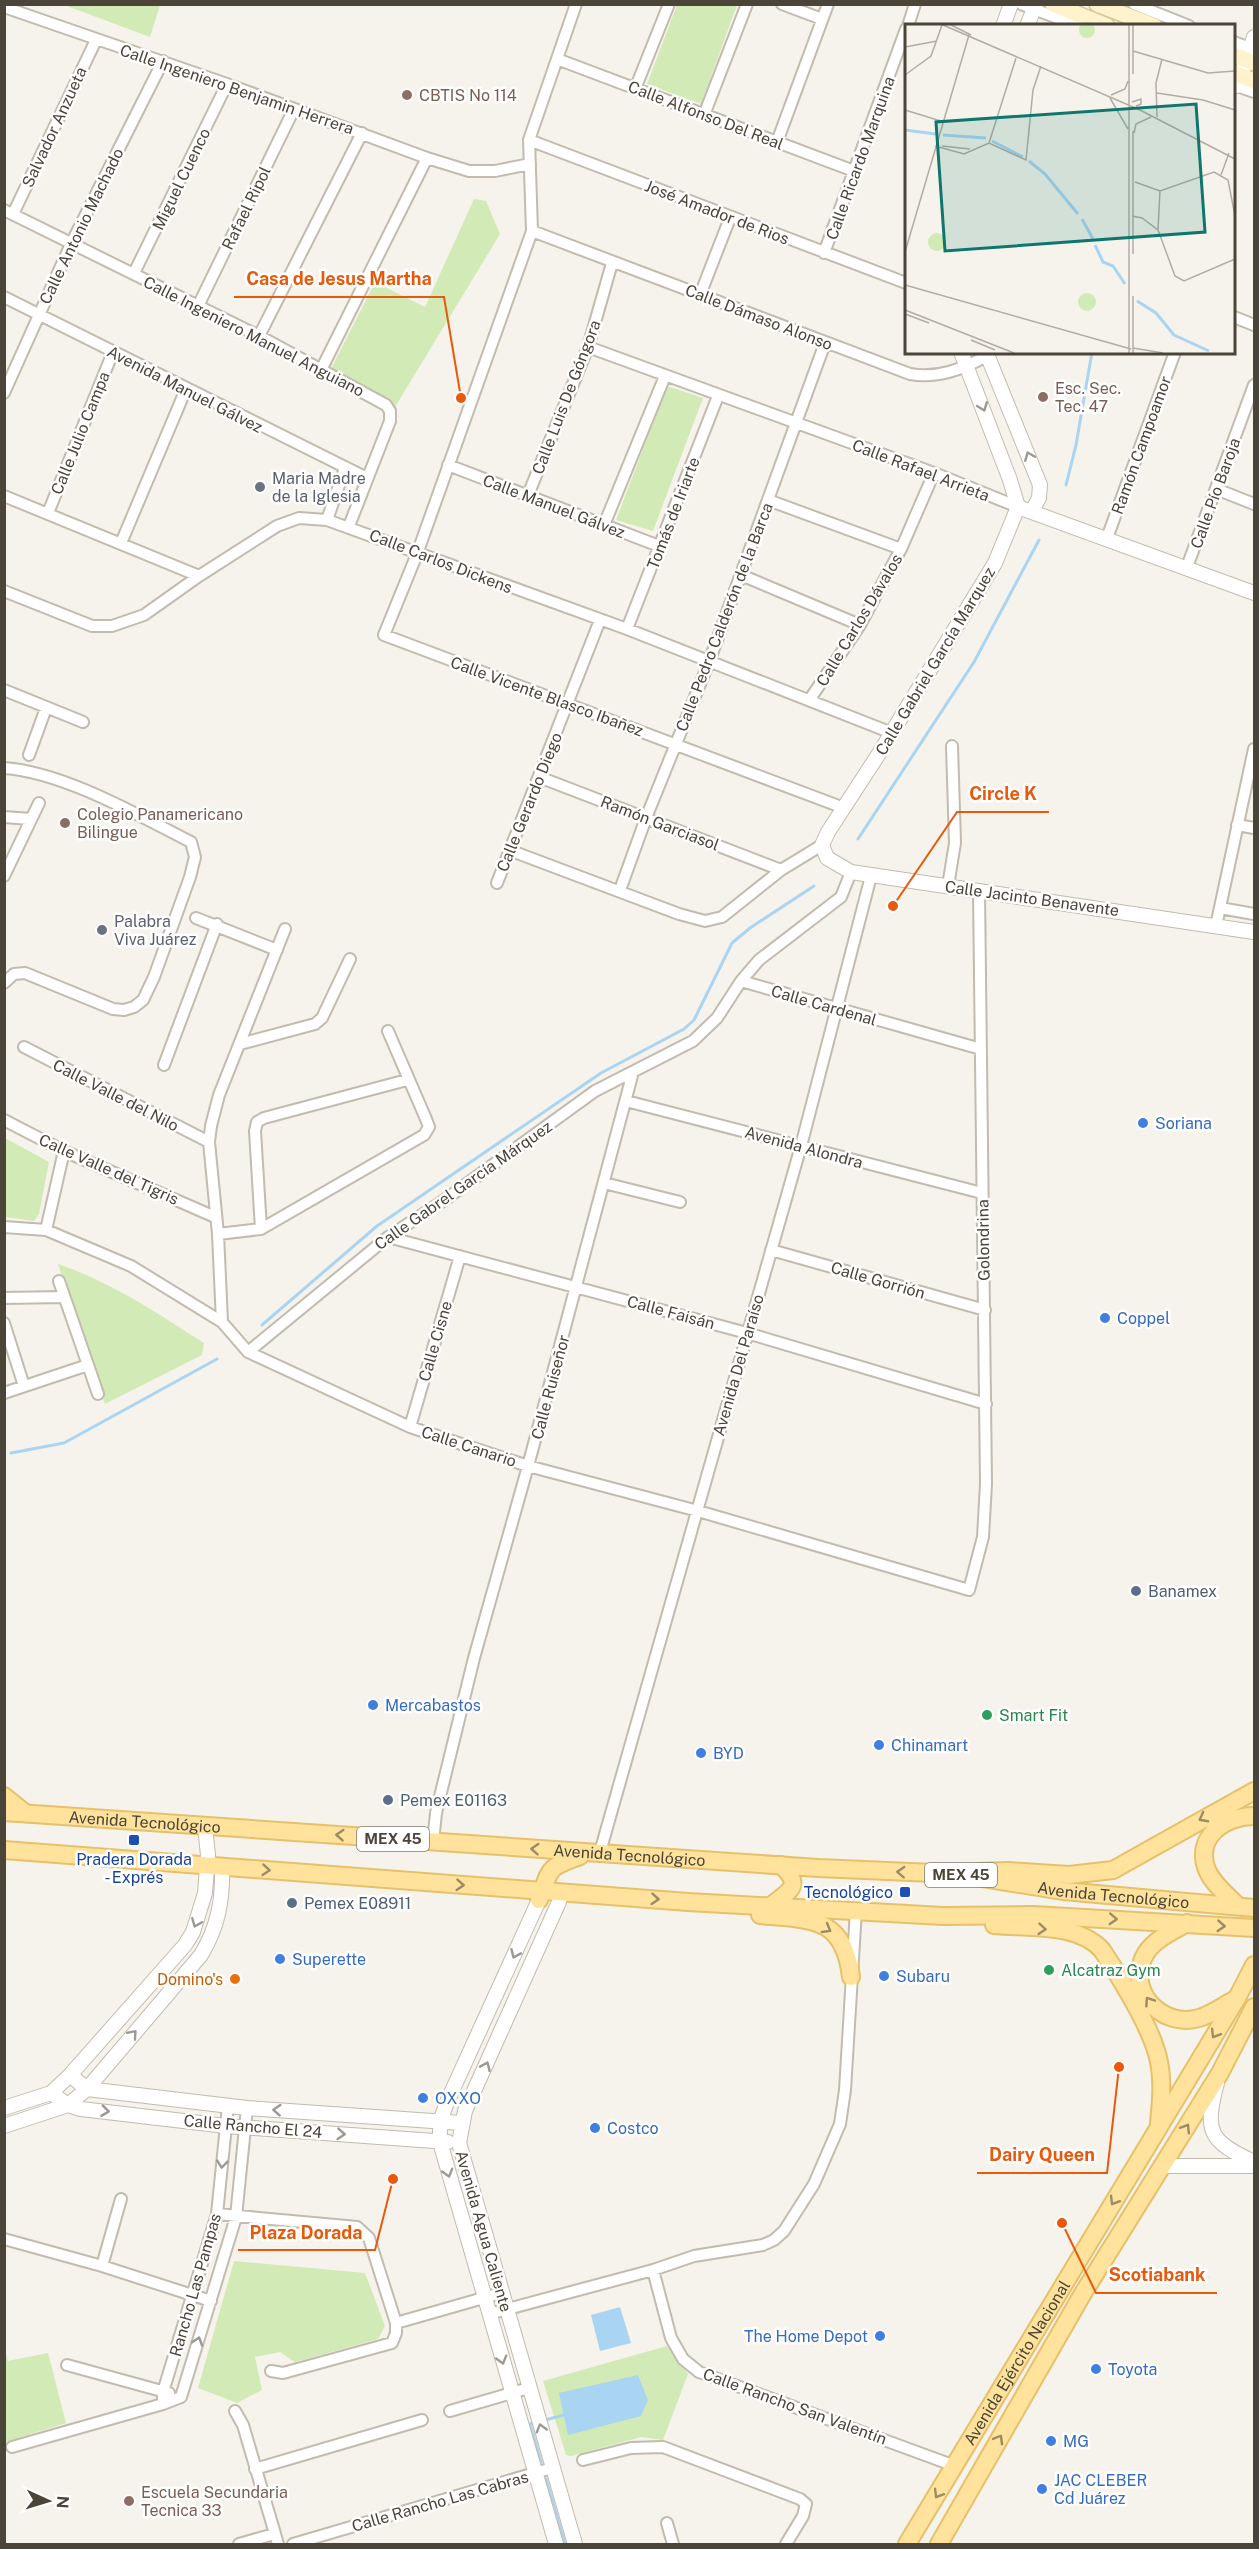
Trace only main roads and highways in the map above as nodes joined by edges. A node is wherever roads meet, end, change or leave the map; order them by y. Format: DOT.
graph roads {
  1 [pos="1053,4"];
  2 [pos="1097,4"];
  3 [pos="1135,9"];
  4 [pos="1069,12"];
  5 [pos="1102,24"];
  6 [pos="1152,24"];
  7 [pos="1254,1791"];
  8 [pos="4,1796"];
  9 [pos="4,1812"];
  10 [pos="25,1813"];
  11 [pos="1254,1816"];
  12 [pos="4,1850"];
  13 [pos="596,1853"];
  14 [pos="782,1865"];
  15 [pos="957,1874"];
  16 [pos="541,1896"];
  17 [pos="688,1902"];
  18 [pos="772,1905"];
  19 [pos="1246,1907"];
  20 [pos="943,1916"];
  21 [pos="1187,1923"];
  22 [pos="1254,1928"];
  23 [pos="1254,1965"];
  24 [pos="851,1977"];
  25 [pos="1237,1998"];
  26 [pos="1254,2007"];
  27 [pos="1159,2128"];
  28 [pos="907,2544"];
  29 [pos="939,2544"];
  1 -- 4 [label="main road"];
  2 -- 3 [label="main road"];
  3 -- 6 [label="main road"];
  4 -- 5 [label="main road"];
  7 -- 15 [label="main road, one-way"];
  8 -- 10 [label="main road"];
  9 -- 10 [label="main road, Avenida Tecnológico / MEX 45"];
  13 -- 10 [label="main road, Avenida Tecnológico / MEX 45, one-way"];
  11 -- 19 [label="main road"];
  12 -- 16 [label="main road, Avenida Tecnológico, one-way"];
  13 -- 14 [label="main road, Avenida Tecnológico / MEX 45"];
  13 -- 16 [label="main road"];
  15 -- 14 [label="main road, Avenida Tecnológico / MEX 45, one-way"];
  14 -- 18 [label="main road"];
  15 -- 19 [label="main road, Avenida Tecnológico / MEX 45"];
  16 -- 17 [label="main road, Avenida Tecnológico, one-way"];
  17 -- 18 [label="main road, Avenida Tecnológico"];
  17 -- 24 [label="main road, one-way"];
  18 -- 20 [label="main road, Avenida Tecnológico"];
  20 -- 21 [label="main road, Avenida Tecnológico, one-way"];
  20 -- 27 [label="main road, one-way"];
  21 -- 22 [label="main road, Avenida Tecnológico, one-way"];
  25 -- 21 [label="main road, one-way"];
  23 -- 25 [label="main road, Avenida Ejército Nacional"];
  25 -- 27 [label="main road, Avenida Ejército Nacional, one-way"];
  29 -- 26 [label="main road, Avenida Ejército Nacional, one-way"];
  27 -- 28 [label="main road, Avenida Ejército Nacional, one-way"];
}
